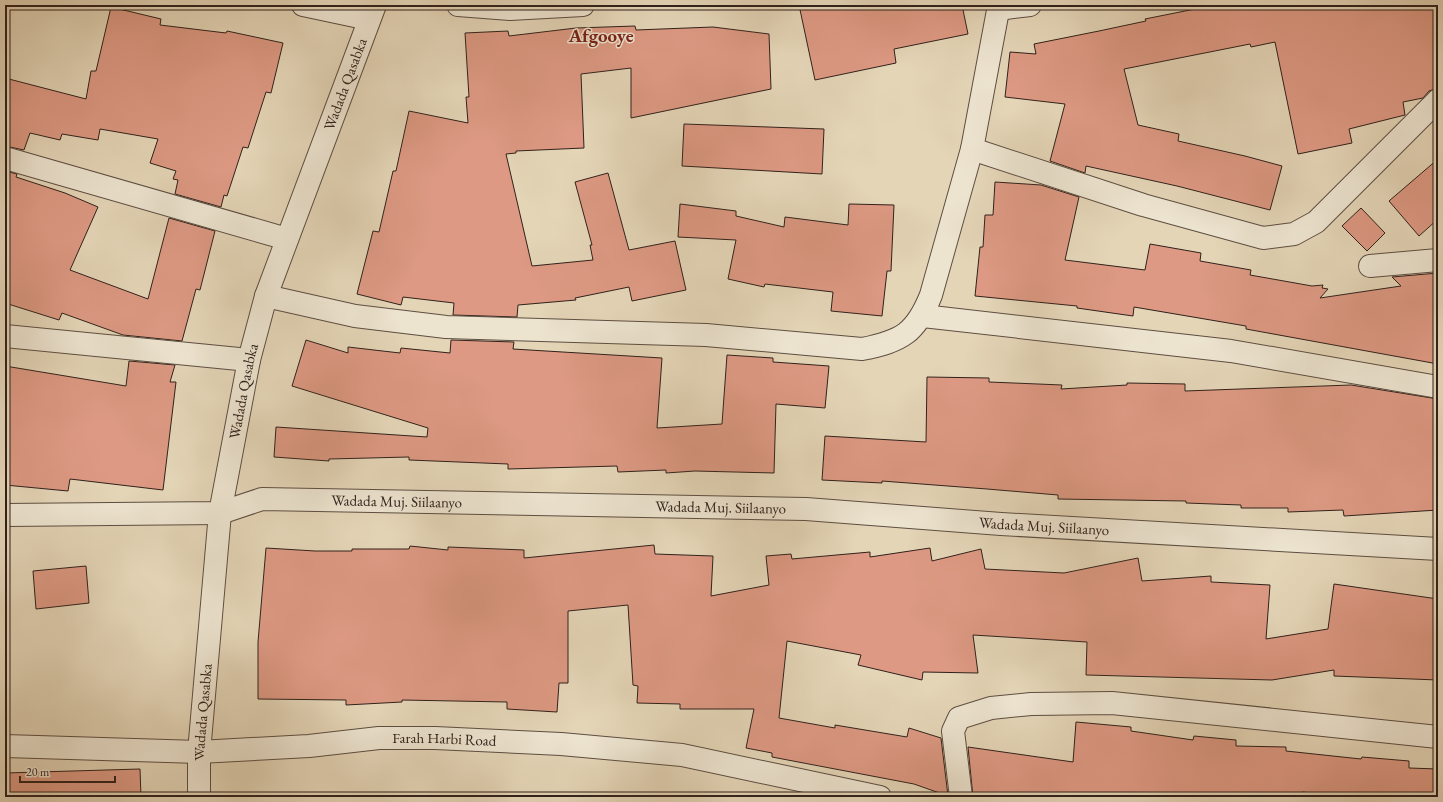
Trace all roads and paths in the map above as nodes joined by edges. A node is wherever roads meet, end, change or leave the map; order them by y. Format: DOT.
graph roads {
  1 [pos="303,5"];
  2 [pos="458,5"];
  3 [pos="582,5"];
  4 [pos="1030,5"];
  5 [pos="998,7"];
  6 [pos="372,12"];
  7 [pos="1438,100"];
  8 [pos="972,149"];
  9 [pos="5,158"];
  10 [pos="287,239"];
  11 [pos="1438,260"];
  12 [pos="1370,266"];
  13 [pos="266,296"];
  14 [pos="923,316"];
  15 [pos="5,336"];
  16 [pos="249,360"];
  17 [pos="1438,387"];
  18 [pos="220,513"];
  19 [pos="5,515"];
  20 [pos="1438,549"];
  21 [pos="1438,737"];
  22 [pos="5,746"];
  23 [pos="199,752"];
  24 [pos="199,797"];
  25 [pos="880,797"];
  26 [pos="961,797"];
  1 -- 6 [label="street"];
  2 -- 3 [label="street"];
  4 -- 5 [label="street"];
  5 -- 8 [label="street"];
  6 -- 10 [label="street, Wadada Qasabka"];
  7 -- 8 [label="street"];
  8 -- 14 [label="street"];
  9 -- 10 [label="street"];
  10 -- 13 [label="street, Wadada Qasabka"];
  11 -- 12 [label="street"];
  13 -- 14 [label="street"];
  13 -- 16 [label="street, Wadada Qasabka"];
  14 -- 17 [label="street"];
  15 -- 16 [label="street"];
  16 -- 18 [label="street, Wadada Qasabka"];
  18 -- 19 [label="street, Wadada Muj. Siilaanyo"];
  18 -- 20 [label="street, Wadada Muj. Siilaanyo"];
  18 -- 23 [label="street, Wadada Qasabka"];
  21 -- 26 [label="street"];
  22 -- 23 [label="street, Farah Harbi Road"];
  23 -- 24 [label="street, Wadada Qasabka"];
  23 -- 25 [label="street, Farah Harbi Road"];
}
